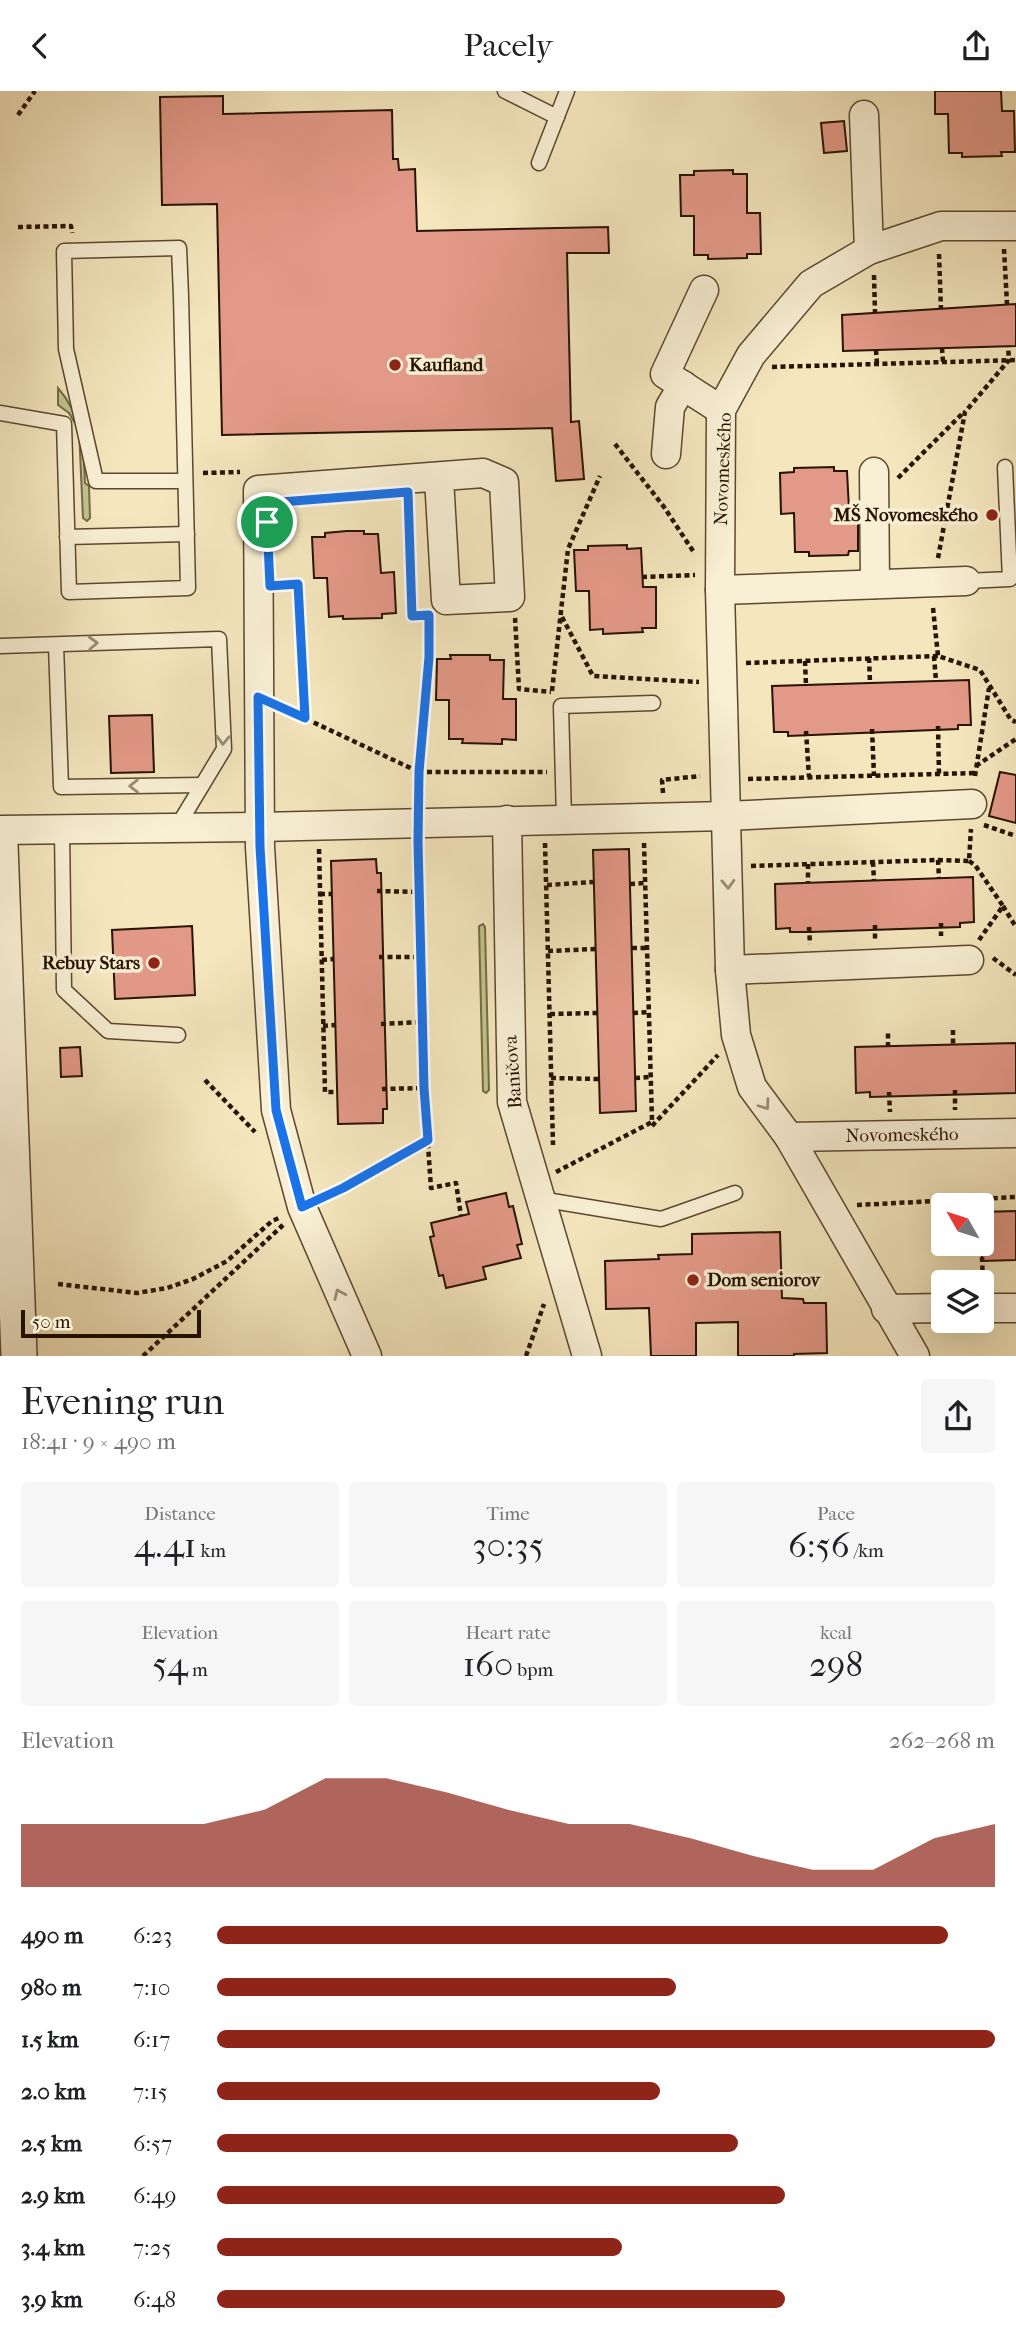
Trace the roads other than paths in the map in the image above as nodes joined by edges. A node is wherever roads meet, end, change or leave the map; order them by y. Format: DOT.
graph roads {
  1 [pos="505,91"];
  2 [pos="567,91"];
  3 [pos="864,115"];
  4 [pos="557,117"];
  5 [pos="539,163"];
  6 [pos="1010,236"];
  7 [pos="871,260"];
  8 [pos="704,290"];
  9 [pos="683,385"];
  10 [pos="721,410"];
  11 [pos="0,413"];
  12 [pos="666,454"];
  13 [pos="1004,467"];
  14 [pos="874,472"];
  15 [pos="185,477"];
  16 [pos="439,478"];
  17 [pos="187,534"];
  18 [pos="67,537"];
  19 [pos="966,581"];
  20 [pos="875,584"];
  21 [pos="708,589"];
  22 [pos="56,645"];
  23 [pos="0,646"];
  24 [pos="653,703"];
  25 [pos="202,785"];
  26 [pos="972,812"];
  27 [pos="726,816"];
  28 [pos="507,820"];
  29 [pos="177,827"];
  30 [pos="260,827"];
  31 [pos="62,829"];
  32 [pos="555,829"];
  33 [pos="0,830"];
  34 [pos="0,845"];
  35 [pos="973,952"];
  36 [pos="730,970"];
  37 [pos="178,1035"];
  38 [pos="1016,1133"];
  39 [pos="789,1137"];
  40 [pos="735,1193"];
  41 [pos="540,1199"];
  42 [pos="994,1302"];
  43 [pos="931,1308"];
  44 [pos="1016,1308"];
  45 [pos="886,1309"];
  46 [pos="26,1349"];
  47 [pos="367,1356"];
  48 [pos="587,1356"];
  49 [pos="915,1356"];
  1 -- 4 [label="lane"];
  2 -- 4 [label="lane"];
  3 -- 7 [label="street"];
  4 -- 5 [label="lane"];
  6 -- 7 [label="street, Novomeského"];
  7 -- 10 [label="street, Novomeského"];
  8 -- 9 [label="street"];
  9 -- 10 [label="street"];
  9 -- 12 [label="street"];
  10 -- 21 [label="street, Novomeského"];
  11 -- 18 [label="lane"];
  13 -- 19 [label="lane"];
  14 -- 20 [label="street"];
  15 -- 15 [label="lane"];
  15 -- 17 [label="lane"];
  16 -- 16 [label="street"];
  16 -- 30 [label="street"];
  17 -- 18 [label="lane"];
  17 -- 18 [label="lane"];
  19 -- 20 [label="street"];
  20 -- 21 [label="street"];
  21 -- 27 [label="street, Novomeského"];
  22 -- 23 [label="lane"];
  25 -- 22 [label="lane, one-way"];
  22 -- 25 [label="lane, one-way"];
  24 -- 32 [label="lane"];
  25 -- 29 [label="lane"];
  26 -- 27 [label="street"];
  27 -- 32 [label="street"];
  27 -- 36 [label="street, Novomeského, one-way"];
  28 -- 30 [label="street"];
  28 -- 32 [label="street"];
  28 -- 41 [label="street, Baničova"];
  29 -- 30 [label="street"];
  29 -- 31 [label="street"];
  47 -- 30 [label="street, one-way"];
  31 -- 33 [label="street"];
  31 -- 37 [label="lane"];
  34 -- 46 [label="street"];
  35 -- 36 [label="street"];
  36 -- 39 [label="street, Novomeského, one-way"];
  38 -- 39 [label="street, Novomeského"];
  39 -- 45 [label="street, Novomeského"];
  40 -- 41 [label="lane"];
  41 -- 48 [label="street, Baničova"];
  42 -- 44 [label="street"];
  43 -- 45 [label="street"];
  45 -- 49 [label="street, Novomeského"];
}
